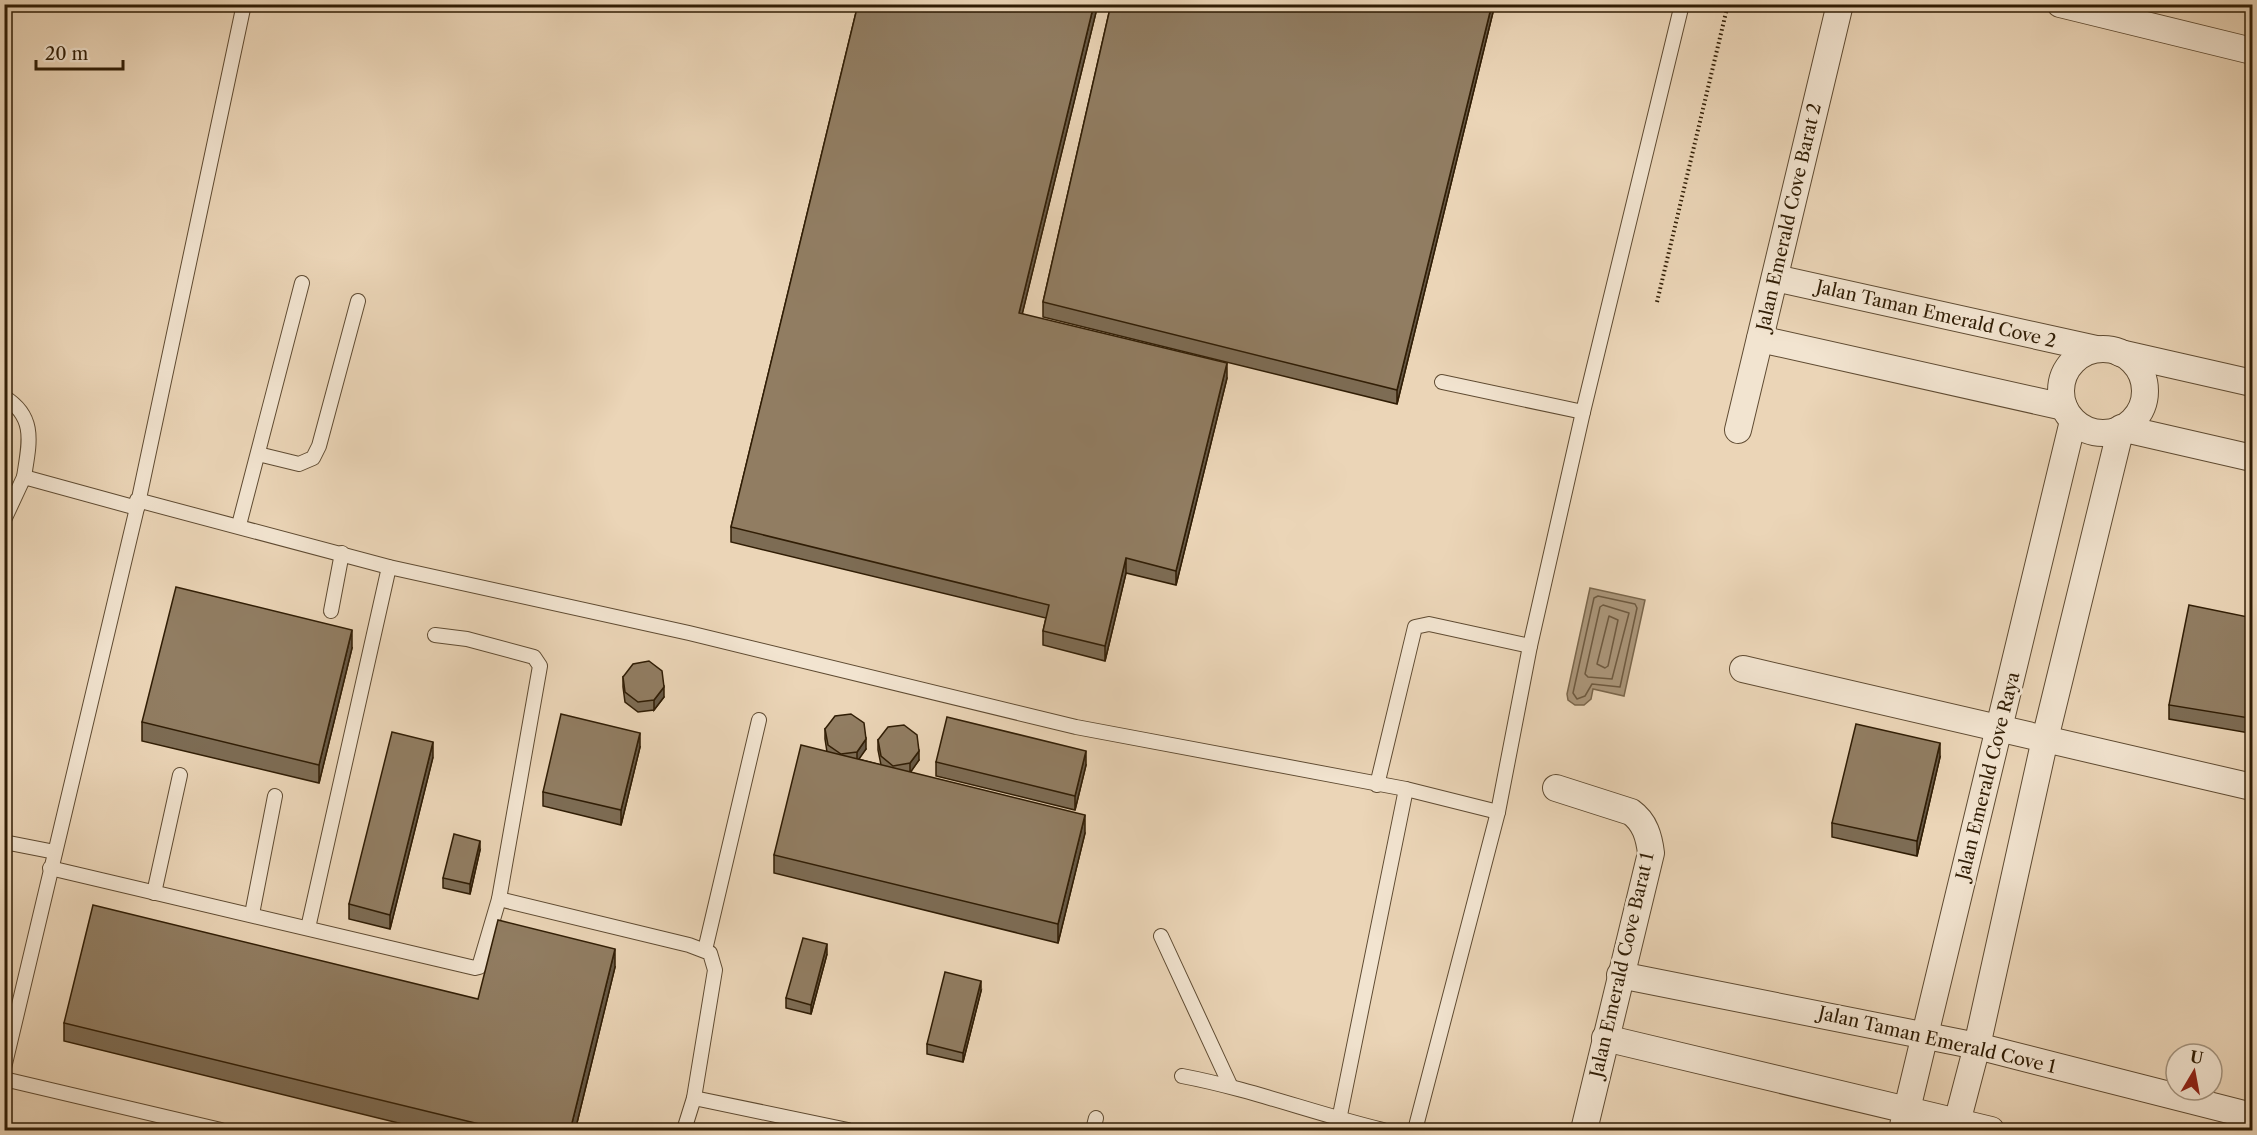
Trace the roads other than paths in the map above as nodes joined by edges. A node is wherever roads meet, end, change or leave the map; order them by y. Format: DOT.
graph roads {
  1 [pos="244,4"];
  2 [pos="1682,4"];
  3 [pos="1840,4"];
  4 [pos="2060,4"];
  5 [pos="2253,51"];
  6 [pos="1775,278"];
  7 [pos="303,283"];
  8 [pos="358,301"];
  9 [pos="1760,339"];
  10 [pos="2108,351"];
  11 [pos="1442,382"];
  12 [pos="2253,383"];
  13 [pos="4,397"];
  14 [pos="1584,412"];
  15 [pos="2068,414"];
  16 [pos="2121,428"];
  17 [pos="1738,430"];
  18 [pos="258,454"];
  19 [pos="2253,458"];
  20 [pos="24,477"];
  21 [pos="137,504"];
  22 [pos="4,520"];
  23 [pos="239,525"];
  24 [pos="342,553"];
  25 [pos="389,567"];
  26 [pos="331,611"];
  27 [pos="435,635"];
  28 [pos="1530,646"];
  29 [pos="1743,669"];
  30 [pos="759,720"];
  31 [pos="2000,729"];
  32 [pos="2045,739"];
  33 [pos="180,775"];
  34 [pos="1377,785"];
  35 [pos="2253,787"];
  36 [pos="1556,788"];
  37 [pos="1406,789"];
  38 [pos="275,796"];
  39 [pos="1498,812"];
  40 [pos="4,842"];
  41 [pos="55,852"];
  42 [pos="50,868"];
  43 [pos="154,893"];
  44 [pos="499,899"];
  45 [pos="252,914"];
  46 [pos="308,928"];
  47 [pos="1161,936"];
  48 [pos="705,950"];
  49 [pos="1620,975"];
  50 [pos="1924,1036"];
  51 [pos="1605,1038"];
  52 [pos="1977,1046"];
  53 [pos="4,1068"];
  54 [pos="1182,1076"];
  55 [pos="4,1079"];
  56 [pos="1230,1085"];
  57 [pos="694,1098"];
  58 [pos="2253,1116"];
  59 [pos="1339,1120"];
  60 [pos="1904,1120"];
  61 [pos="1955,1126"];
  62 [pos="1360,1128"];
  63 [pos="221,1131"];
  64 [pos="684,1131"];
  65 [pos="848,1131"];
  66 [pos="1383,1131"];
  67 [pos="1415,1131"];
  68 [pos="1584,1131"];
  69 [pos="1991,1131"];
  1 -- 21 [label="lane"];
  2 -- 14 [label="lane"];
  3 -- 6 [label="street, Jalan Emerald Cove Barat 2"];
  4 -- 5 [label="street"];
  6 -- 9 [label="street, Jalan Emerald Cove Barat 2"];
  6 -- 10 [label="street, Jalan Taman Emerald Cove 2"];
  7 -- 18 [label="lane"];
  8 -- 18 [label="lane"];
  9 -- 15 [label="street"];
  9 -- 17 [label="street, Jalan Emerald Cove Barat 2"];
  10 -- 12 [label="street, Jalan Taman Emerald Cove 2"];
  10 -- 15 [label="street, Jalan Taman Emerald Cove 2"];
  10 -- 16 [label="street"];
  11 -- 14 [label="lane"];
  13 -- 20 [label="lane"];
  14 -- 28 [label="lane"];
  15 -- 16 [label="street"];
  15 -- 31 [label="street, Jalan Emerald Cove Raya"];
  16 -- 19 [label="street"];
  16 -- 32 [label="street"];
  18 -- 23 [label="lane"];
  20 -- 21 [label="lane"];
  20 -- 22 [label="lane"];
  21 -- 23 [label="lane"];
  21 -- 41 [label="lane"];
  23 -- 24 [label="lane"];
  24 -- 25 [label="lane"];
  24 -- 26 [label="lane"];
  25 -- 34 [label="lane"];
  25 -- 46 [label="lane"];
  27 -- 44 [label="lane"];
  28 -- 34 [label="lane"];
  28 -- 39 [label="lane"];
  29 -- 31 [label="street"];
  30 -- 48 [label="lane"];
  31 -- 32 [label="street"];
  31 -- 50 [label="street, Jalan Emerald Cove Raya"];
  32 -- 35 [label="street"];
  32 -- 52 [label="street"];
  33 -- 43 [label="lane"];
  34 -- 37 [label="lane"];
  36 -- 49 [label="street, Jalan Emerald Cove Barat 1"];
  37 -- 39 [label="lane"];
  37 -- 59 [label="lane"];
  38 -- 45 [label="lane"];
  39 -- 67 [label="lane"];
  40 -- 41 [label="lane"];
  41 -- 42 [label="lane"];
  42 -- 43 [label="lane"];
  42 -- 53 [label="lane"];
  43 -- 45 [label="lane"];
  44 -- 46 [label="lane"];
  44 -- 48 [label="lane"];
  45 -- 46 [label="lane"];
  47 -- 56 [label="lane"];
  48 -- 57 [label="lane"];
  49 -- 50 [label="street, Jalan Taman Emerald Cove 1"];
  49 -- 51 [label="street, Jalan Emerald Cove Barat 1"];
  50 -- 52 [label="street, Jalan Taman Emerald Cove 1"];
  50 -- 60 [label="street, Jalan Emerald Cove Raya"];
  51 -- 60 [label="street"];
  51 -- 68 [label="street, Jalan Emerald Cove Barat 1"];
  52 -- 58 [label="street, Jalan Taman Emerald Cove 1"];
  52 -- 61 [label="street"];
  54 -- 56 [label="lane"];
  55 -- 63 [label="lane"];
  56 -- 59 [label="lane"];
  57 -- 64 [label="lane"];
  57 -- 65 [label="lane"];
  59 -- 62 [label="lane"];
  60 -- 61 [label="street"];
  61 -- 69 [label="street"];
  62 -- 66 [label="lane"];
}
